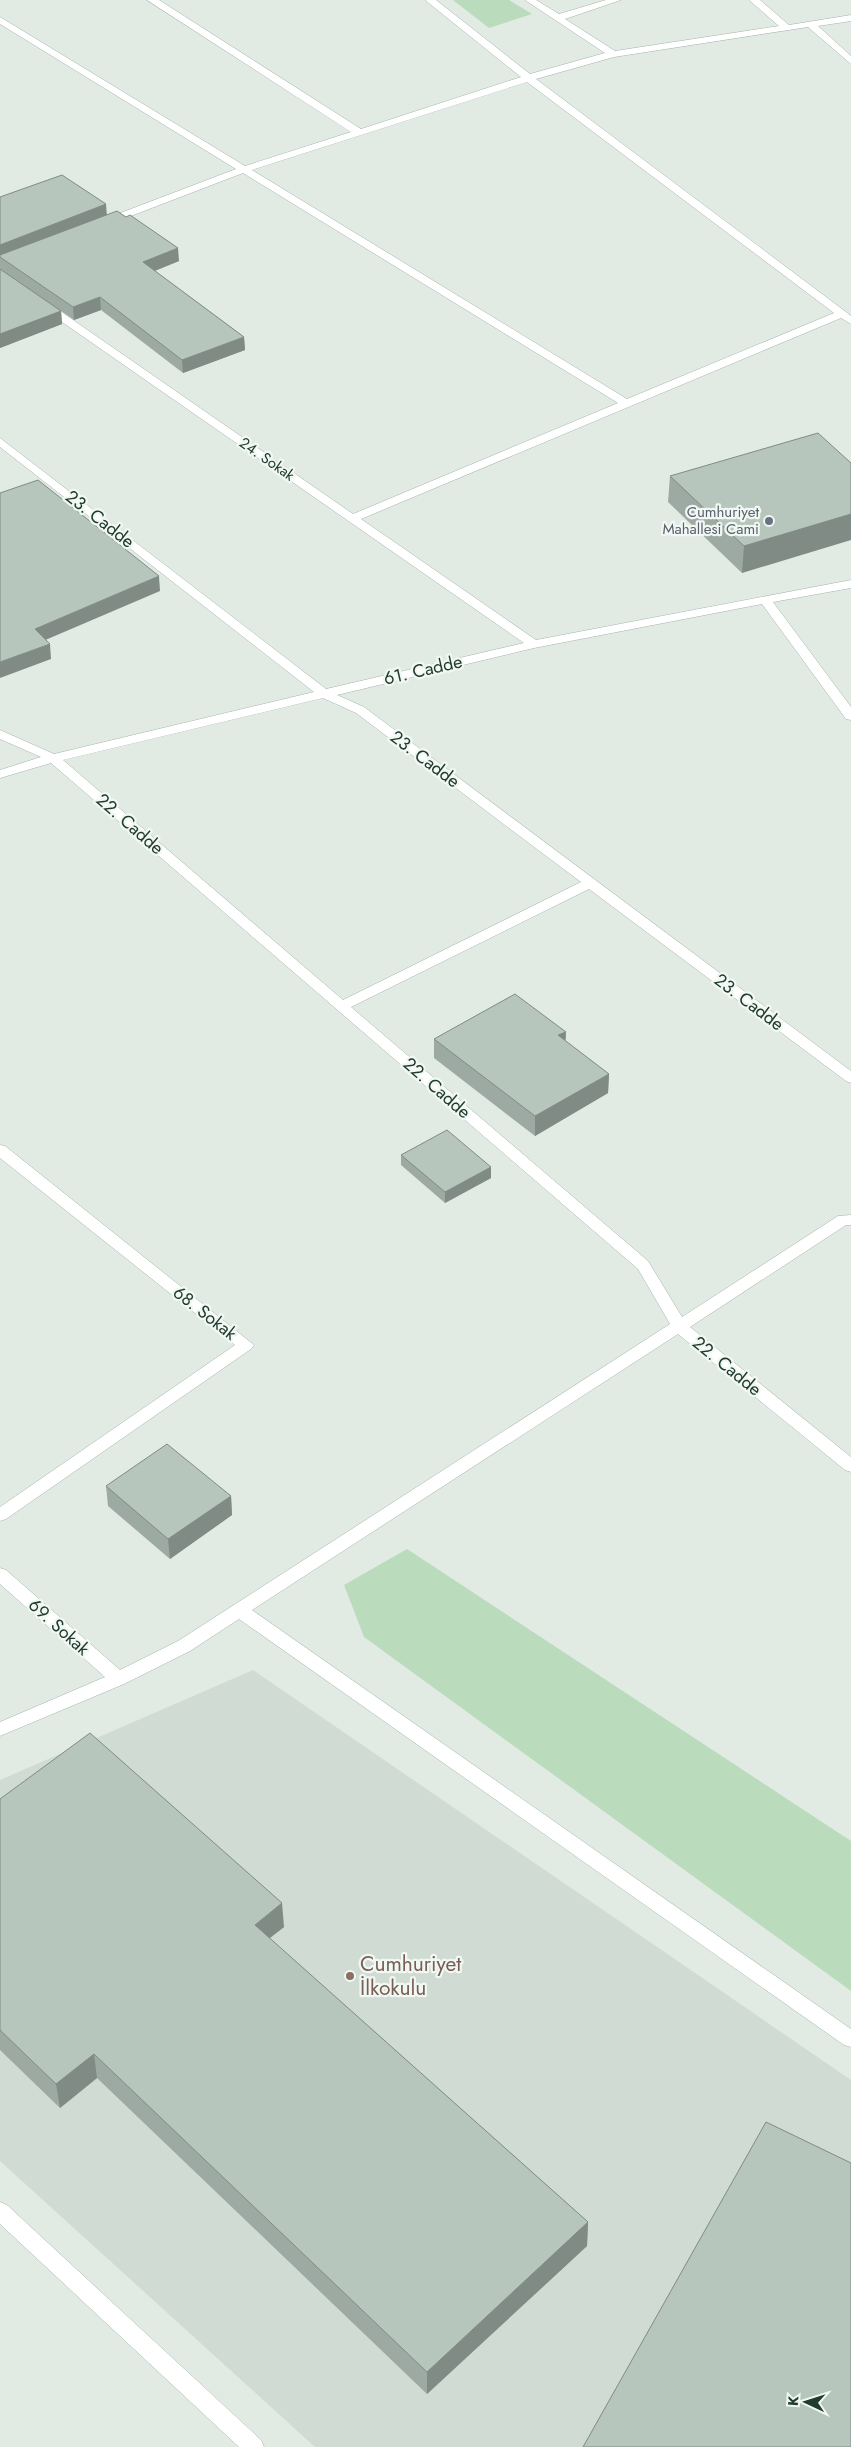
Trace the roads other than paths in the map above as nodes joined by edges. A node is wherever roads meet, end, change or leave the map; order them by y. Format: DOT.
graph roads {
  1 [pos="152,0"];
  2 [pos="430,0"];
  3 [pos="530,0"];
  4 [pos="616,0"];
  5 [pos="754,0"];
  6 [pos="557,18"];
  7 [pos="851,18"];
  8 [pos="0,20"];
  9 [pos="812,26"];
  10 [pos="787,28"];
  11 [pos="613,54"];
  12 [pos="851,61"];
  13 [pos="528,78"];
  14 [pos="359,132"];
  15 [pos="245,169"];
  16 [pos="100,225"];
  17 [pos="33,297"];
  18 [pos="846,318"];
  19 [pos="627,404"];
  20 [pos="0,441"];
  21 [pos="352,518"];
  22 [pos="851,584"];
  23 [pos="765,600"];
  24 [pos="534,644"];
  25 [pos="323,693"];
  26 [pos="851,716"];
  27 [pos="0,734"];
  28 [pos="53,758"];
  29 [pos="0,774"];
  30 [pos="590,883"];
  31 [pos="342,1006"];
  32 [pos="851,1078"];
  33 [pos="0,1150"];
  34 [pos="851,1220"];
  35 [pos="680,1327"];
  36 [pos="851,1466"];
  37 [pos="0,1515"];
  38 [pos="0,1574"];
  39 [pos="239,1610"];
  40 [pos="118,1679"];
  41 [pos="0,1729"];
  42 [pos="851,2039"];
  43 [pos="0,2211"];
  44 [pos="254,2447"];
  1 -- 14 [label="street"];
  2 -- 13 [label="street"];
  3 -- 6 [label="street"];
  4 -- 6 [label="street"];
  5 -- 10 [label="street"];
  6 -- 11 [label="street"];
  7 -- 9 [label="street"];
  8 -- 15 [label="street"];
  9 -- 10 [label="street"];
  9 -- 12 [label="street"];
  10 -- 11 [label="street"];
  11 -- 13 [label="street"];
  13 -- 14 [label="street"];
  13 -- 18 [label="street"];
  14 -- 15 [label="street"];
  15 -- 16 [label="street"];
  15 -- 19 [label="street"];
  17 -- 21 [label="street, 24. Sokak"];
  18 -- 19 [label="street"];
  19 -- 21 [label="street"];
  20 -- 25 [label="street, 23. Cadde"];
  21 -- 24 [label="street, 24. Sokak"];
  22 -- 23 [label="street, 61. Cadde"];
  23 -- 24 [label="street, 61. Cadde"];
  23 -- 26 [label="street"];
  24 -- 25 [label="street, 61. Cadde"];
  25 -- 28 [label="street, 61. Cadde"];
  25 -- 30 [label="street, 23. Cadde"];
  27 -- 28 [label="street, 22. Cadde"];
  28 -- 29 [label="street, 61. Cadde"];
  28 -- 31 [label="street, 22. Cadde"];
  30 -- 31 [label="street"];
  30 -- 32 [label="street, 23. Cadde"];
  31 -- 35 [label="street, 22. Cadde"];
  33 -- 37 [label="street, 68. Sokak"];
  34 -- 35 [label="street"];
  35 -- 36 [label="street, 22. Cadde"];
  35 -- 39 [label="street"];
  38 -- 40 [label="street, 69. Sokak"];
  39 -- 40 [label="street"];
  39 -- 42 [label="street"];
  40 -- 41 [label="street"];
  43 -- 44 [label="street"];
}
